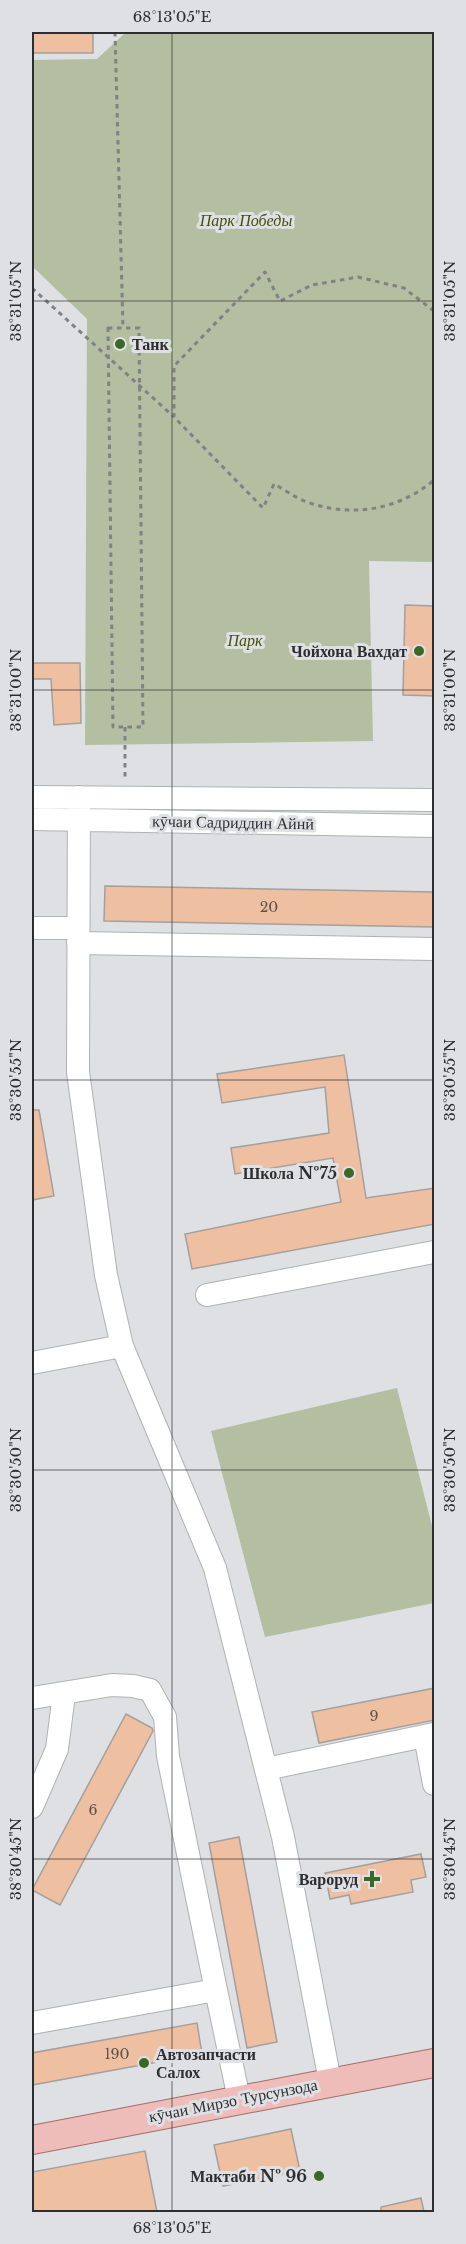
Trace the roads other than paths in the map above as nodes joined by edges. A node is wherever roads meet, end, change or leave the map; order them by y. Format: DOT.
graph roads {
  1 [pos="32,797"];
  2 [pos="435,800"];
  3 [pos="79,808"];
  4 [pos="32,819"];
  5 [pos="435,826"];
  6 [pos="32,928"];
  7 [pos="78,936"];
  8 [pos="435,949"];
  9 [pos="435,1252"];
  10 [pos="207,1295"];
  11 [pos="122,1346"];
  12 [pos="32,1363"];
  13 [pos="64,1694"];
  14 [pos="32,1698"];
  15 [pos="430,1735"];
  16 [pos="266,1769"];
  17 [pos="435,1784"];
  18 [pos="32,1807"];
  19 [pos="216,1990"];
  20 [pos="32,2023"];
  21 [pos="435,2063"];
  22 [pos="330,2082"];
  23 [pos="238,2099"];
  24 [pos="32,2140"];
  1 -- 3 [label="street, кӯчаи Садриддин Айнӣ"];
  2 -- 3 [label="street, кӯчаи Садриддин Айнӣ"];
  3 -- 4 [label="street, кӯчаи Садриддин Айнӣ"];
  3 -- 5 [label="street, кӯчаи Садриддин Айнӣ"];
  3 -- 7 [label="street"];
  6 -- 7 [label="street"];
  7 -- 8 [label="street"];
  7 -- 11 [label="street"];
  9 -- 10 [label="street"];
  11 -- 12 [label="street"];
  11 -- 16 [label="street"];
  13 -- 14 [label="street"];
  13 -- 18 [label="street"];
  13 -- 19 [label="street"];
  15 -- 16 [label="street"];
  15 -- 17 [label="street"];
  16 -- 22 [label="street"];
  19 -- 20 [label="street"];
  19 -- 23 [label="street"];
  21 -- 22 [label="main road, кӯчаи Мирзо Турсунзода"];
  22 -- 23 [label="main road, кӯчаи Мирзо Турсунзода"];
  23 -- 24 [label="main road, кӯчаи Мирзо Турсунзода"];
}
